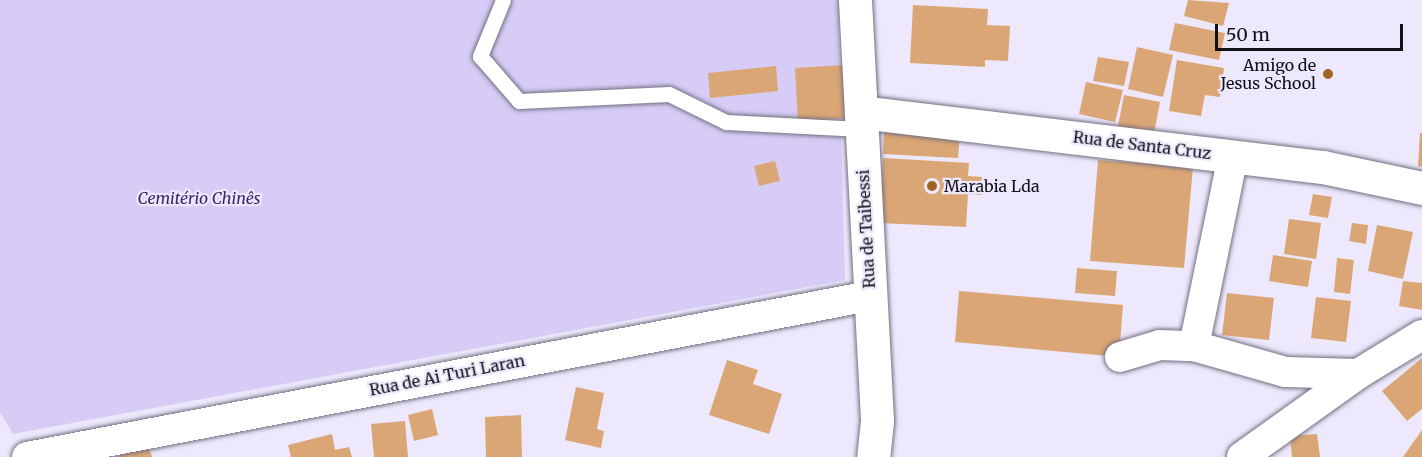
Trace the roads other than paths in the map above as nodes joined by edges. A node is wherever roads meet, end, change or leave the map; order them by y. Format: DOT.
graph roads {
  1 [pos="503,0"];
  2 [pos="855,0"];
  3 [pos="861,120"];
  4 [pos="1233,156"];
  5 [pos="1422,188"];
  6 [pos="869,296"];
  7 [pos="1422,335"];
  8 [pos="1194,346"];
  9 [pos="1120,357"];
  10 [pos="1358,374"];
  11 [pos="27,457"];
  12 [pos="873,457"];
  13 [pos="1242,457"];
  1 -- 3 [label="lane"];
  2 -- 3 [label="street, Rua de Taibessi"];
  3 -- 4 [label="street, Rua de Santa Cruz"];
  3 -- 6 [label="street, Rua de Taibessi"];
  4 -- 5 [label="street, Rua de Santa Cruz"];
  4 -- 8 [label="street"];
  6 -- 11 [label="street, Rua de Ai Turi Laran"];
  6 -- 12 [label="street, Rua de Taibessi"];
  7 -- 10 [label="street"];
  8 -- 9 [label="street"];
  8 -- 10 [label="street"];
  10 -- 13 [label="street"];
}
